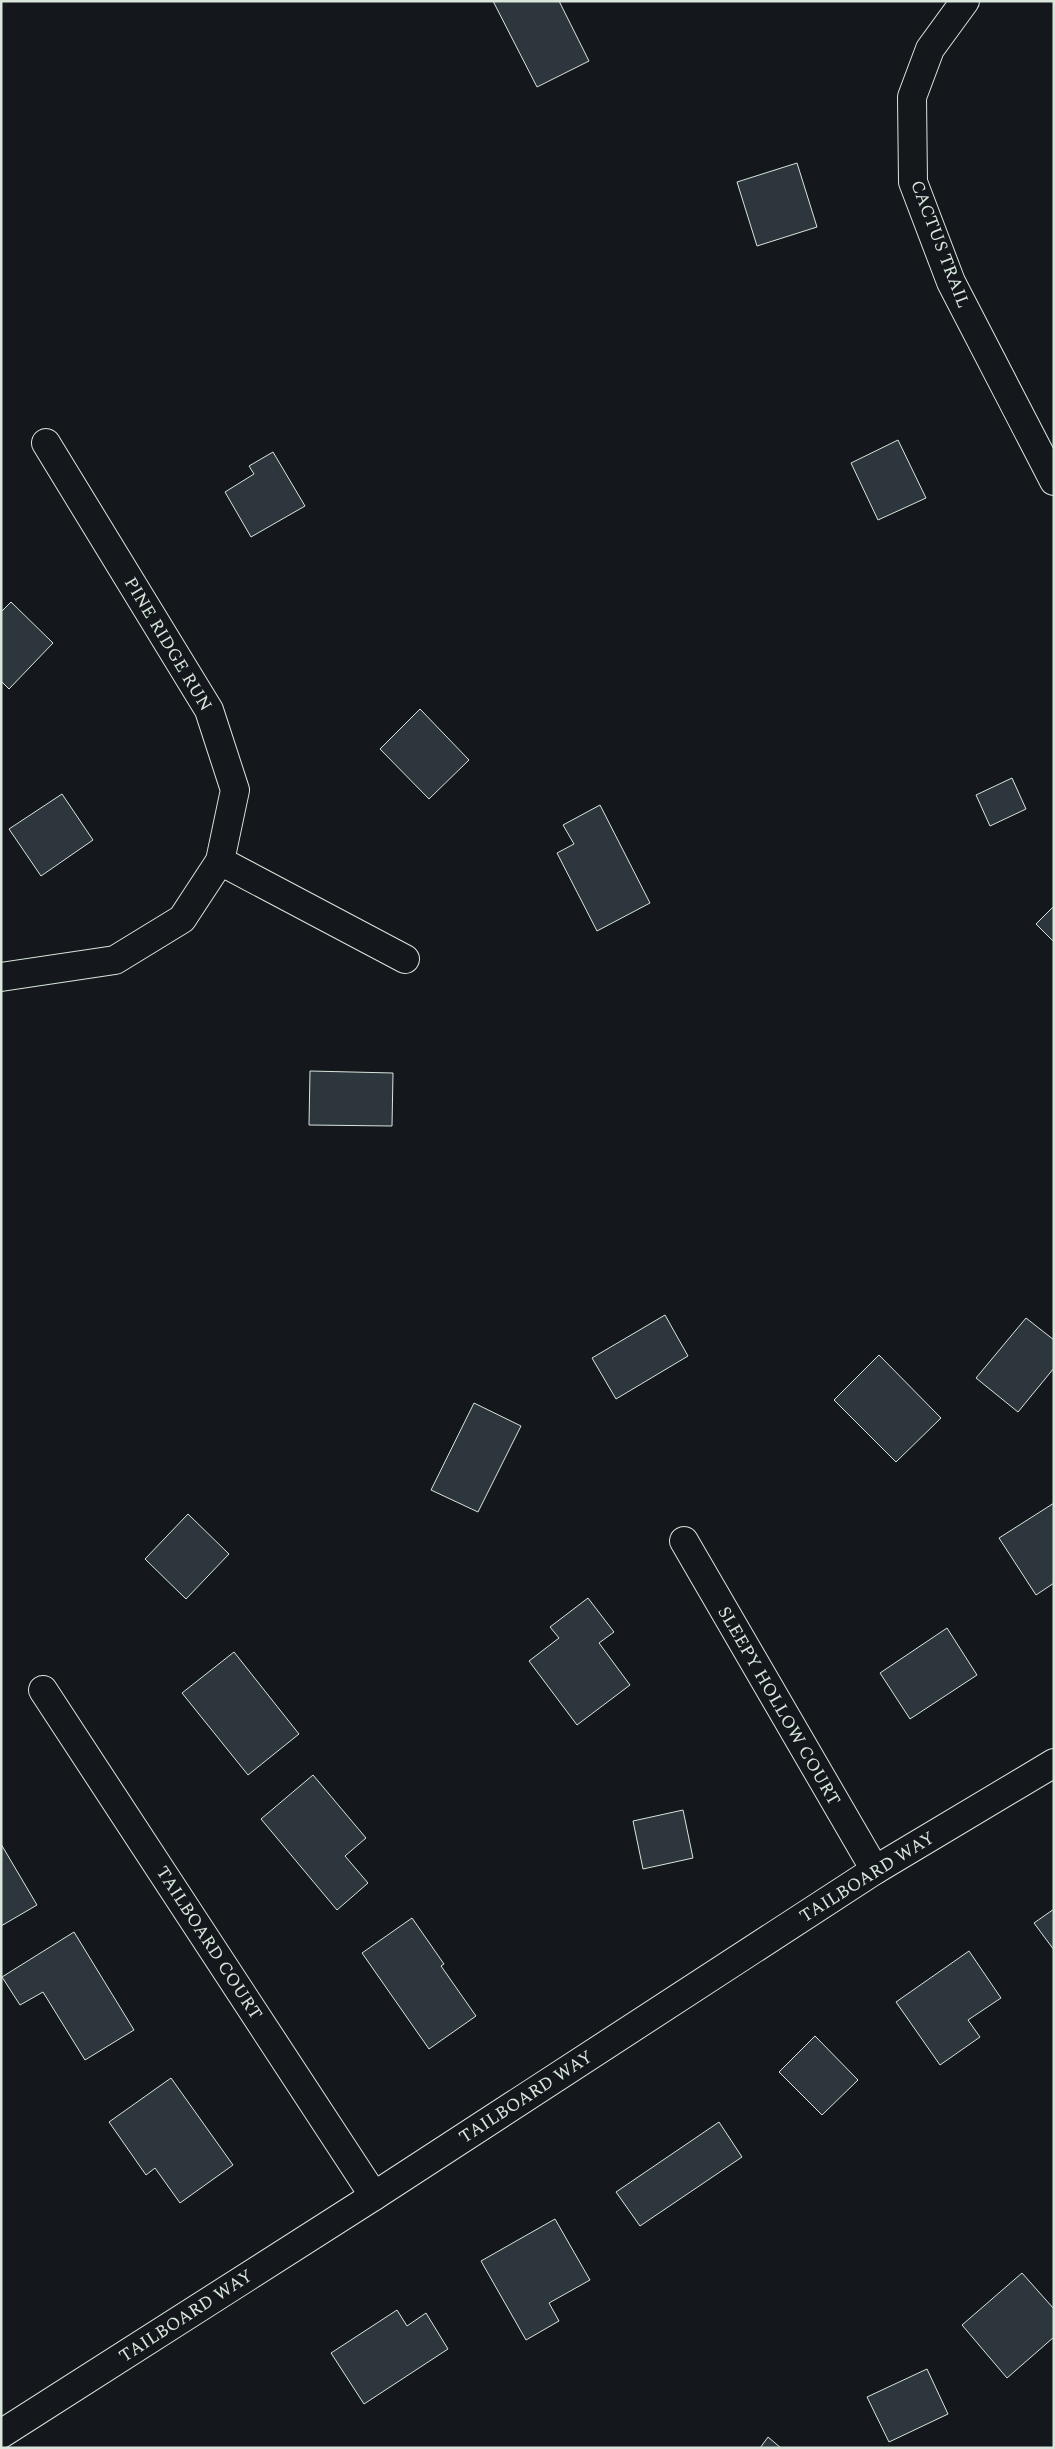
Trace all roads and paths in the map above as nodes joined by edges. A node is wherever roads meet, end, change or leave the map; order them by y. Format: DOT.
graph roads {
  1 [pos="965,1"];
  2 [pos="46,443"];
  3 [pos="1054,482"];
  4 [pos="220,861"];
  5 [pos="405,959"];
  6 [pos="1,977"];
  7 [pos="684,1541"];
  8 [pos="44,1690"];
  9 [pos="1054,1763"];
  10 [pos="875,1870"];
  11 [pos="374,2196"];
  12 [pos="1,2434"];
  1 -- 3 [label="street, CACTUS TRAIL"];
  2 -- 4 [label="street, PINE RIDGE RUN"];
  4 -- 5 [label="street"];
  4 -- 6 [label="street, PINE RIDGE RUN"];
  7 -- 10 [label="street, SLEEPY HOLLOW COURT"];
  8 -- 11 [label="street, TAILBOARD COURT"];
  9 -- 10 [label="street, TAILBOARD WAY"];
  10 -- 11 [label="street, TAILBOARD WAY"];
  11 -- 12 [label="street, TAILBOARD WAY"];
}
